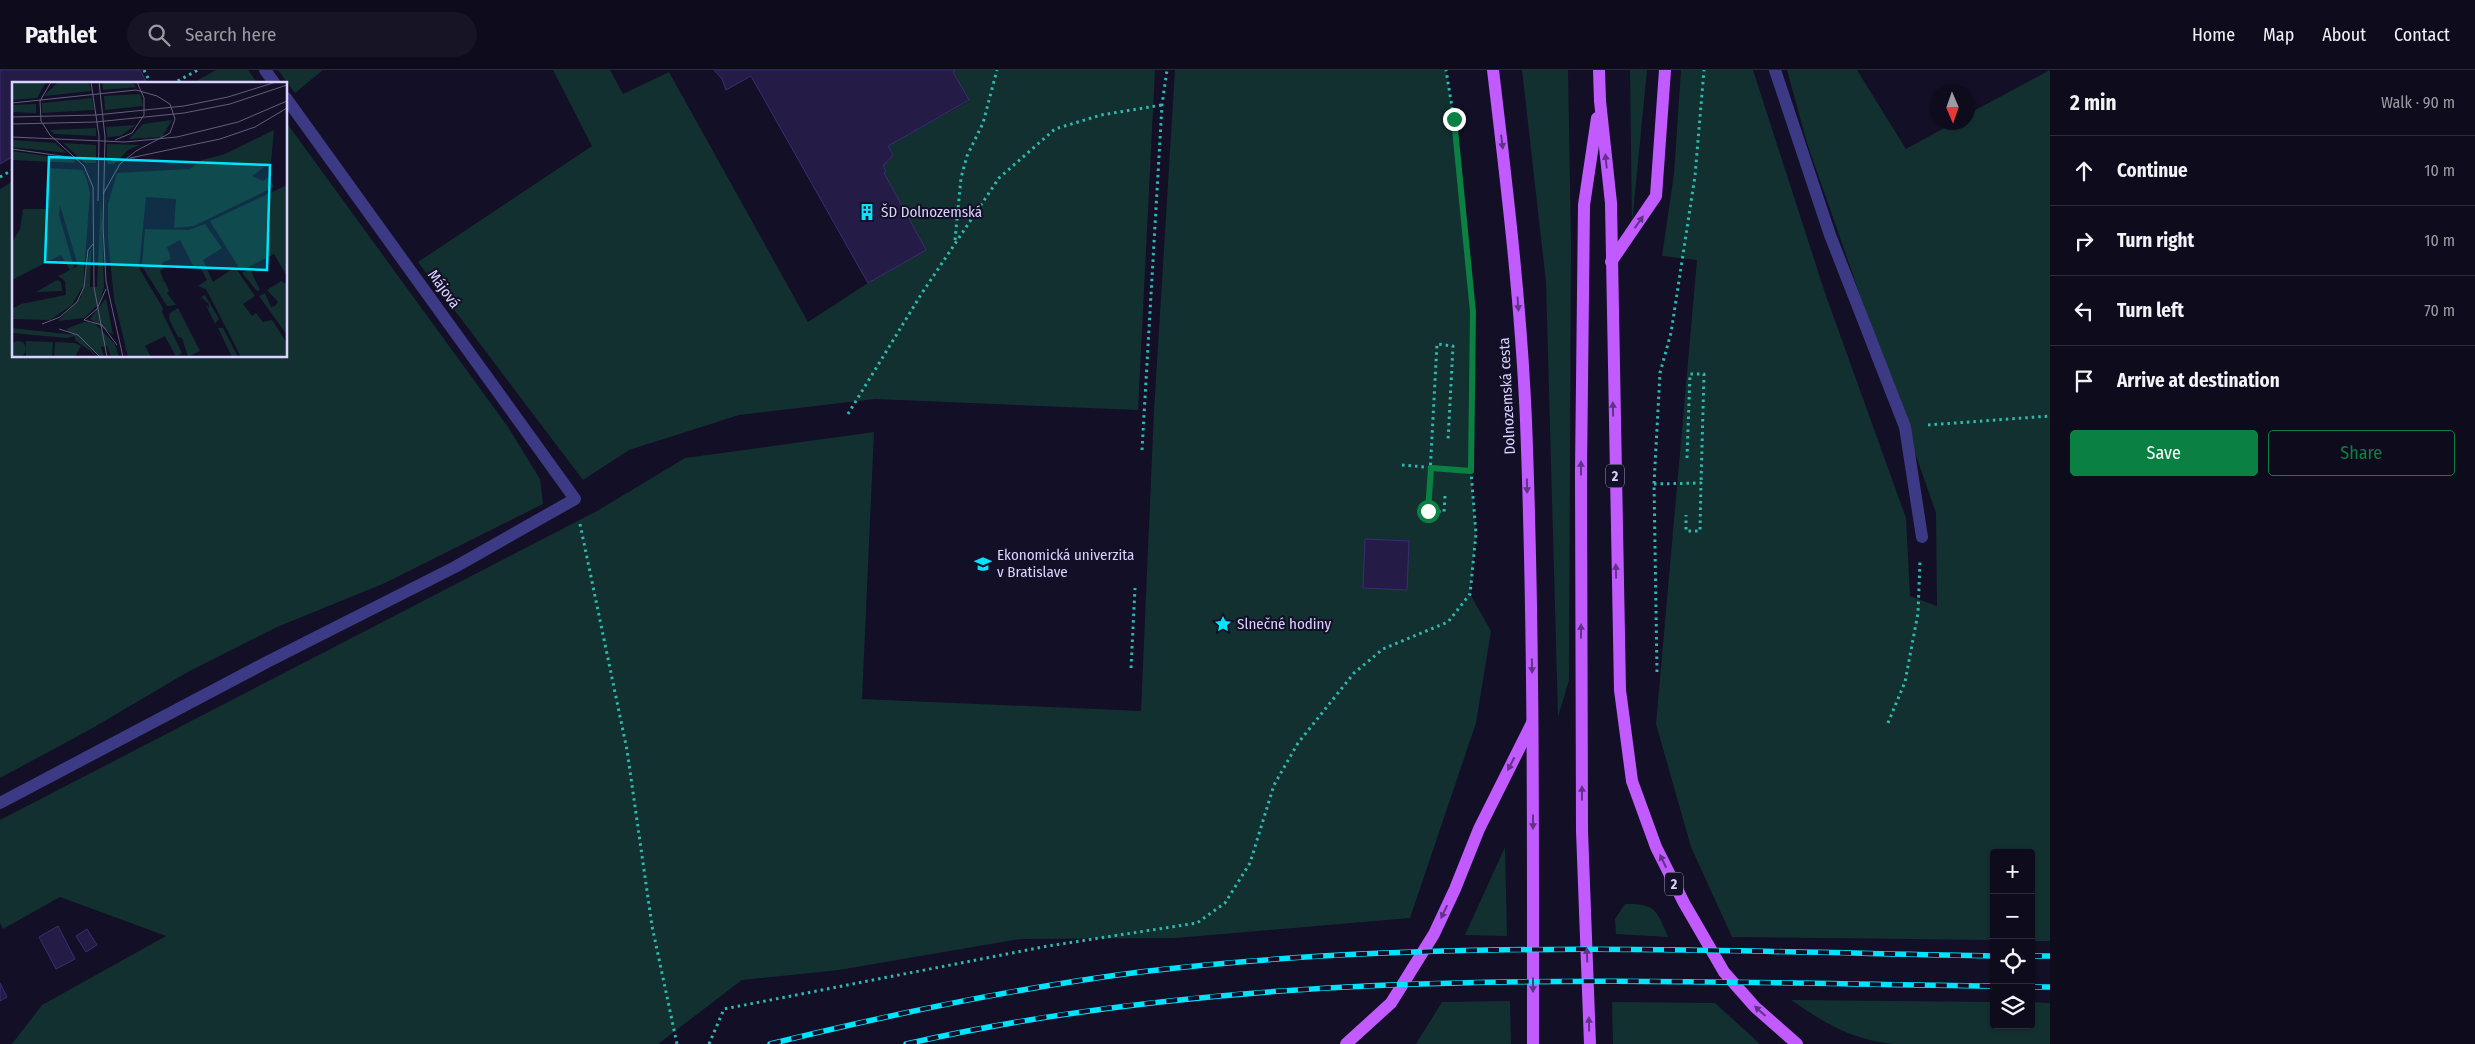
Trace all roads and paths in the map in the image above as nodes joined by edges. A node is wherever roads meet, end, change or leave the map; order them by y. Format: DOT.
graph roads {
  1 [pos="144,70"];
  2 [pos="198,70"];
  3 [pos="265,70"];
  4 [pos="996,70"];
  5 [pos="1167,70"];
  6 [pos="1446,70"];
  7 [pos="1493,70"];
  8 [pos="1599,70"];
  9 [pos="1665,70"];
  10 [pos="1704,70"];
  11 [pos="1775,70"];
  12 [pos="150,82"];
  13 [pos="176,82"];
  14 [pos="274,82"];
  15 [pos="288,101"];
  16 [pos="1600,101"];
  17 [pos="1162,105"];
  18 [pos="12,170"];
  19 [pos="0,176"];
  20 [pos="955,242"];
  21 [pos="1611,262"];
  22 [pos="848,414"];
  23 [pos="2050,416"];
  24 [pos="1905,427"];
  25 [pos="1448,441"];
  26 [pos="1142,450"];
  27 [pos="1687,458"];
  28 [pos="1402,465"];
  29 [pos="1431,468"];
  30 [pos="1471,471"];
  31 [pos="1654,484"];
  32 [pos="1702,484"];
  33 [pos="1445,496"];
  34 [pos="574,499"];
  35 [pos="1686,515"];
  36 [pos="1922,537"];
  37 [pos="1135,588"];
  38 [pos="1131,668"];
  39 [pos="1657,672"];
  40 [pos="1533,721"];
  41 [pos="1888,723"];
  42 [pos="0,803"];
  43 [pos="1358,1031"];
  44 [pos="677,1044"];
  45 [pos="709,1044"];
  46 [pos="1337,1044"];
  47 [pos="1346,1044"];
  48 [pos="1533,1044"];
  49 [pos="1590,1044"];
  50 [pos="1798,1044"];
  1 -- 12 [label="path"];
  2 -- 13 [label="path"];
  3 -- 14 [label="street"];
  4 -- 20 [label="path"];
  5 -- 17 [label="path"];
  6 -- 30 [label="path"];
  7 -- 40 [label="main road, Dolnozemská cesta, one-way"];
  8 -- 16 [label="main road, 2"];
  21 -- 9 [label="main road, one-way"];
  10 -- 31 [label="path"];
  11 -- 24 [label="street"];
  15 -- 34 [label="street, Májová"];
  21 -- 16 [label="main road, 2, one-way"];
  49 -- 16 [label="main road, one-way"];
  17 -- 20 [label="path"];
  17 -- 26 [label="path"];
  18 -- 19 [label="path"];
  20 -- 22 [label="path"];
  50 -- 21 [label="main road, 2, one-way"];
  23 -- 24 [label="path"];
  24 -- 36 [label="street"];
  25 -- 29 [label="path"];
  27 -- 32 [label="path"];
  28 -- 29 [label="path"];
  29 -- 30 [label="path"];
  29 -- 33 [label="path"];
  30 -- 45 [label="path"];
  31 -- 32 [label="path"];
  31 -- 39 [label="path"];
  32 -- 35 [label="path"];
  34 -- 42 [label="street"];
  34 -- 44 [label="path"];
  36 -- 41 [label="path"];
  37 -- 38 [label="path"];
  40 -- 43 [label="main road, one-way"];
  40 -- 48 [label="main road, Dolnozemská cesta, one-way"];
  43 -- 46 [label="main road"];
  43 -- 47 [label="main road"];
}
